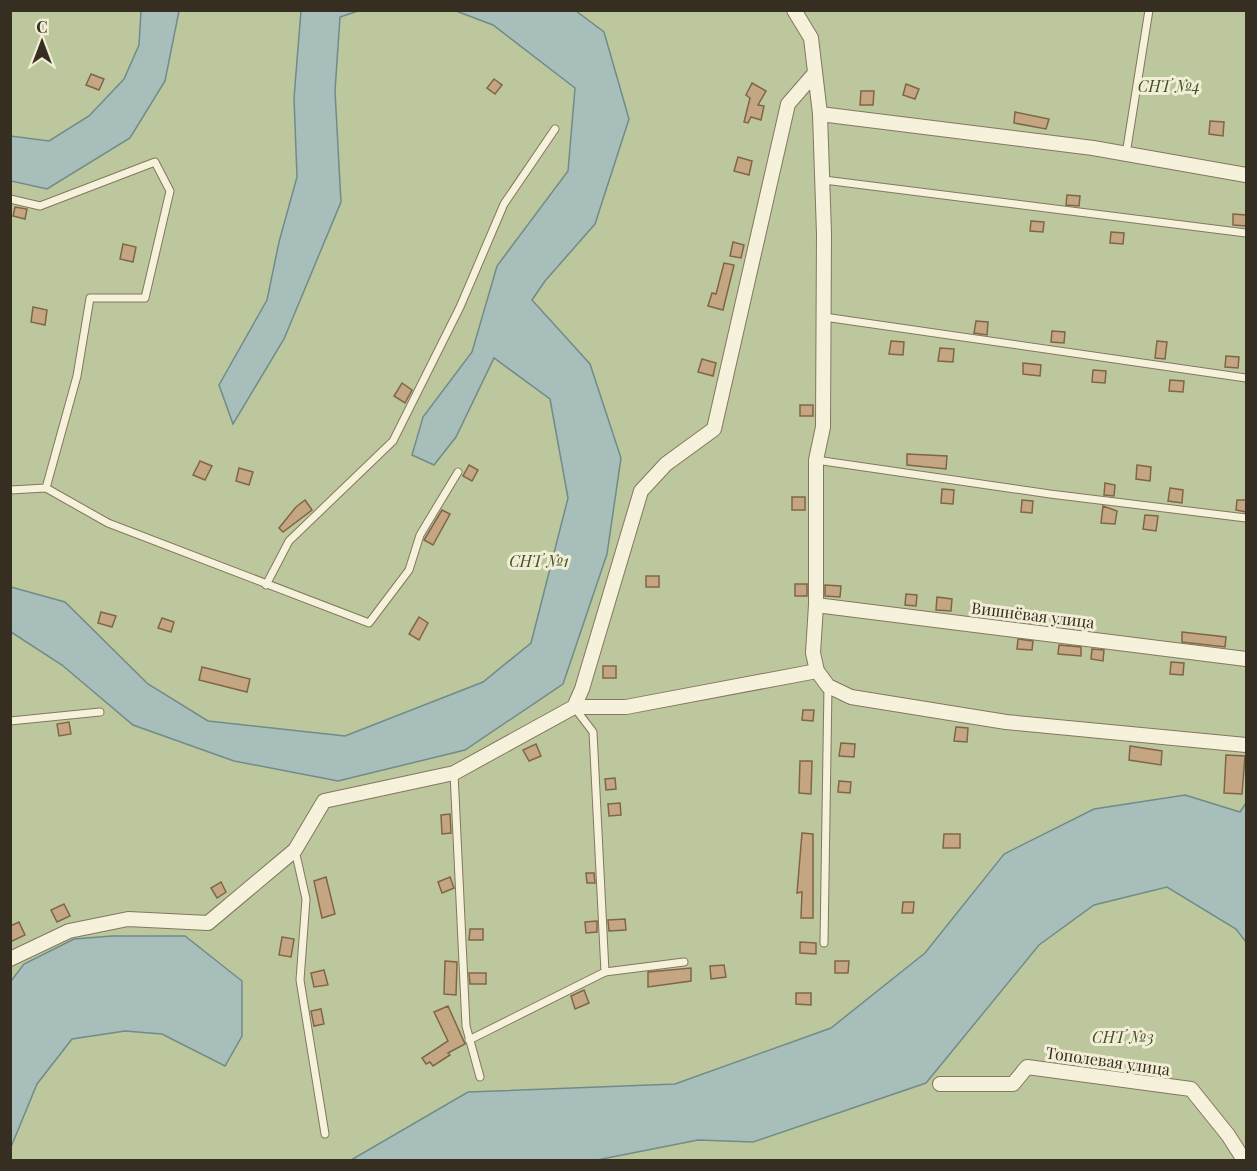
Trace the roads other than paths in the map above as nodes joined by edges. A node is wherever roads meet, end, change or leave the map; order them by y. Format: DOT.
graph roads {
  1 [pos="794,10"];
  2 [pos="1149,10"];
  3 [pos="815,73"];
  4 [pos="820,114"];
  5 [pos="555,129"];
  6 [pos="1126,154"];
  7 [pos="1246,175"];
  8 [pos="824,180"];
  9 [pos="10,199"];
  10 [pos="1246,233"];
  11 [pos="824,317"];
  12 [pos="1246,378"];
  13 [pos="816,460"];
  14 [pos="458,472"];
  15 [pos="46,488"];
  16 [pos="10,490"];
  17 [pos="1246,518"];
  18 [pos="266,585"];
  19 [pos="816,605"];
  20 [pos="1246,659"];
  21 [pos="817,671"];
  22 [pos="828,686"];
  23 [pos="574,706"];
  24 [pos="100,712"];
  25 [pos="10,722"];
  26 [pos="1246,745"];
  27 [pos="454,773"];
  28 [pos="295,850"];
  29 [pos="824,943"];
  30 [pos="10,959"];
  31 [pos="684,962"];
  32 [pos="605,972"];
  33 [pos="469,1040"];
  34 [pos="480,1077"];
  35 [pos="940,1084"];
  36 [pos="325,1134"];
  37 [pos="1244,1161"];
  1 -- 3 [label="street"];
  2 -- 6 [label="lane"];
  3 -- 4 [label="street"];
  3 -- 23 [label="street"];
  4 -- 6 [label="street"];
  4 -- 8 [label="street"];
  5 -- 18 [label="lane"];
  6 -- 7 [label="street"];
  8 -- 10 [label="lane"];
  8 -- 11 [label="street"];
  9 -- 15 [label="lane"];
  11 -- 12 [label="lane"];
  11 -- 13 [label="street"];
  13 -- 17 [label="lane"];
  13 -- 19 [label="street"];
  14 -- 18 [label="lane"];
  15 -- 16 [label="lane"];
  15 -- 18 [label="lane"];
  19 -- 20 [label="street, Вишнёвая улица"];
  19 -- 21 [label="street"];
  21 -- 22 [label="street"];
  21 -- 23 [label="street"];
  22 -- 26 [label="street"];
  22 -- 29 [label="lane"];
  23 -- 27 [label="street"];
  23 -- 32 [label="lane"];
  24 -- 25 [label="lane"];
  27 -- 28 [label="street"];
  27 -- 33 [label="lane"];
  28 -- 30 [label="street"];
  28 -- 36 [label="lane"];
  31 -- 32 [label="lane"];
  32 -- 33 [label="lane"];
  33 -- 34 [label="lane"];
  35 -- 37 [label="street, Тополевая улица"];
}
